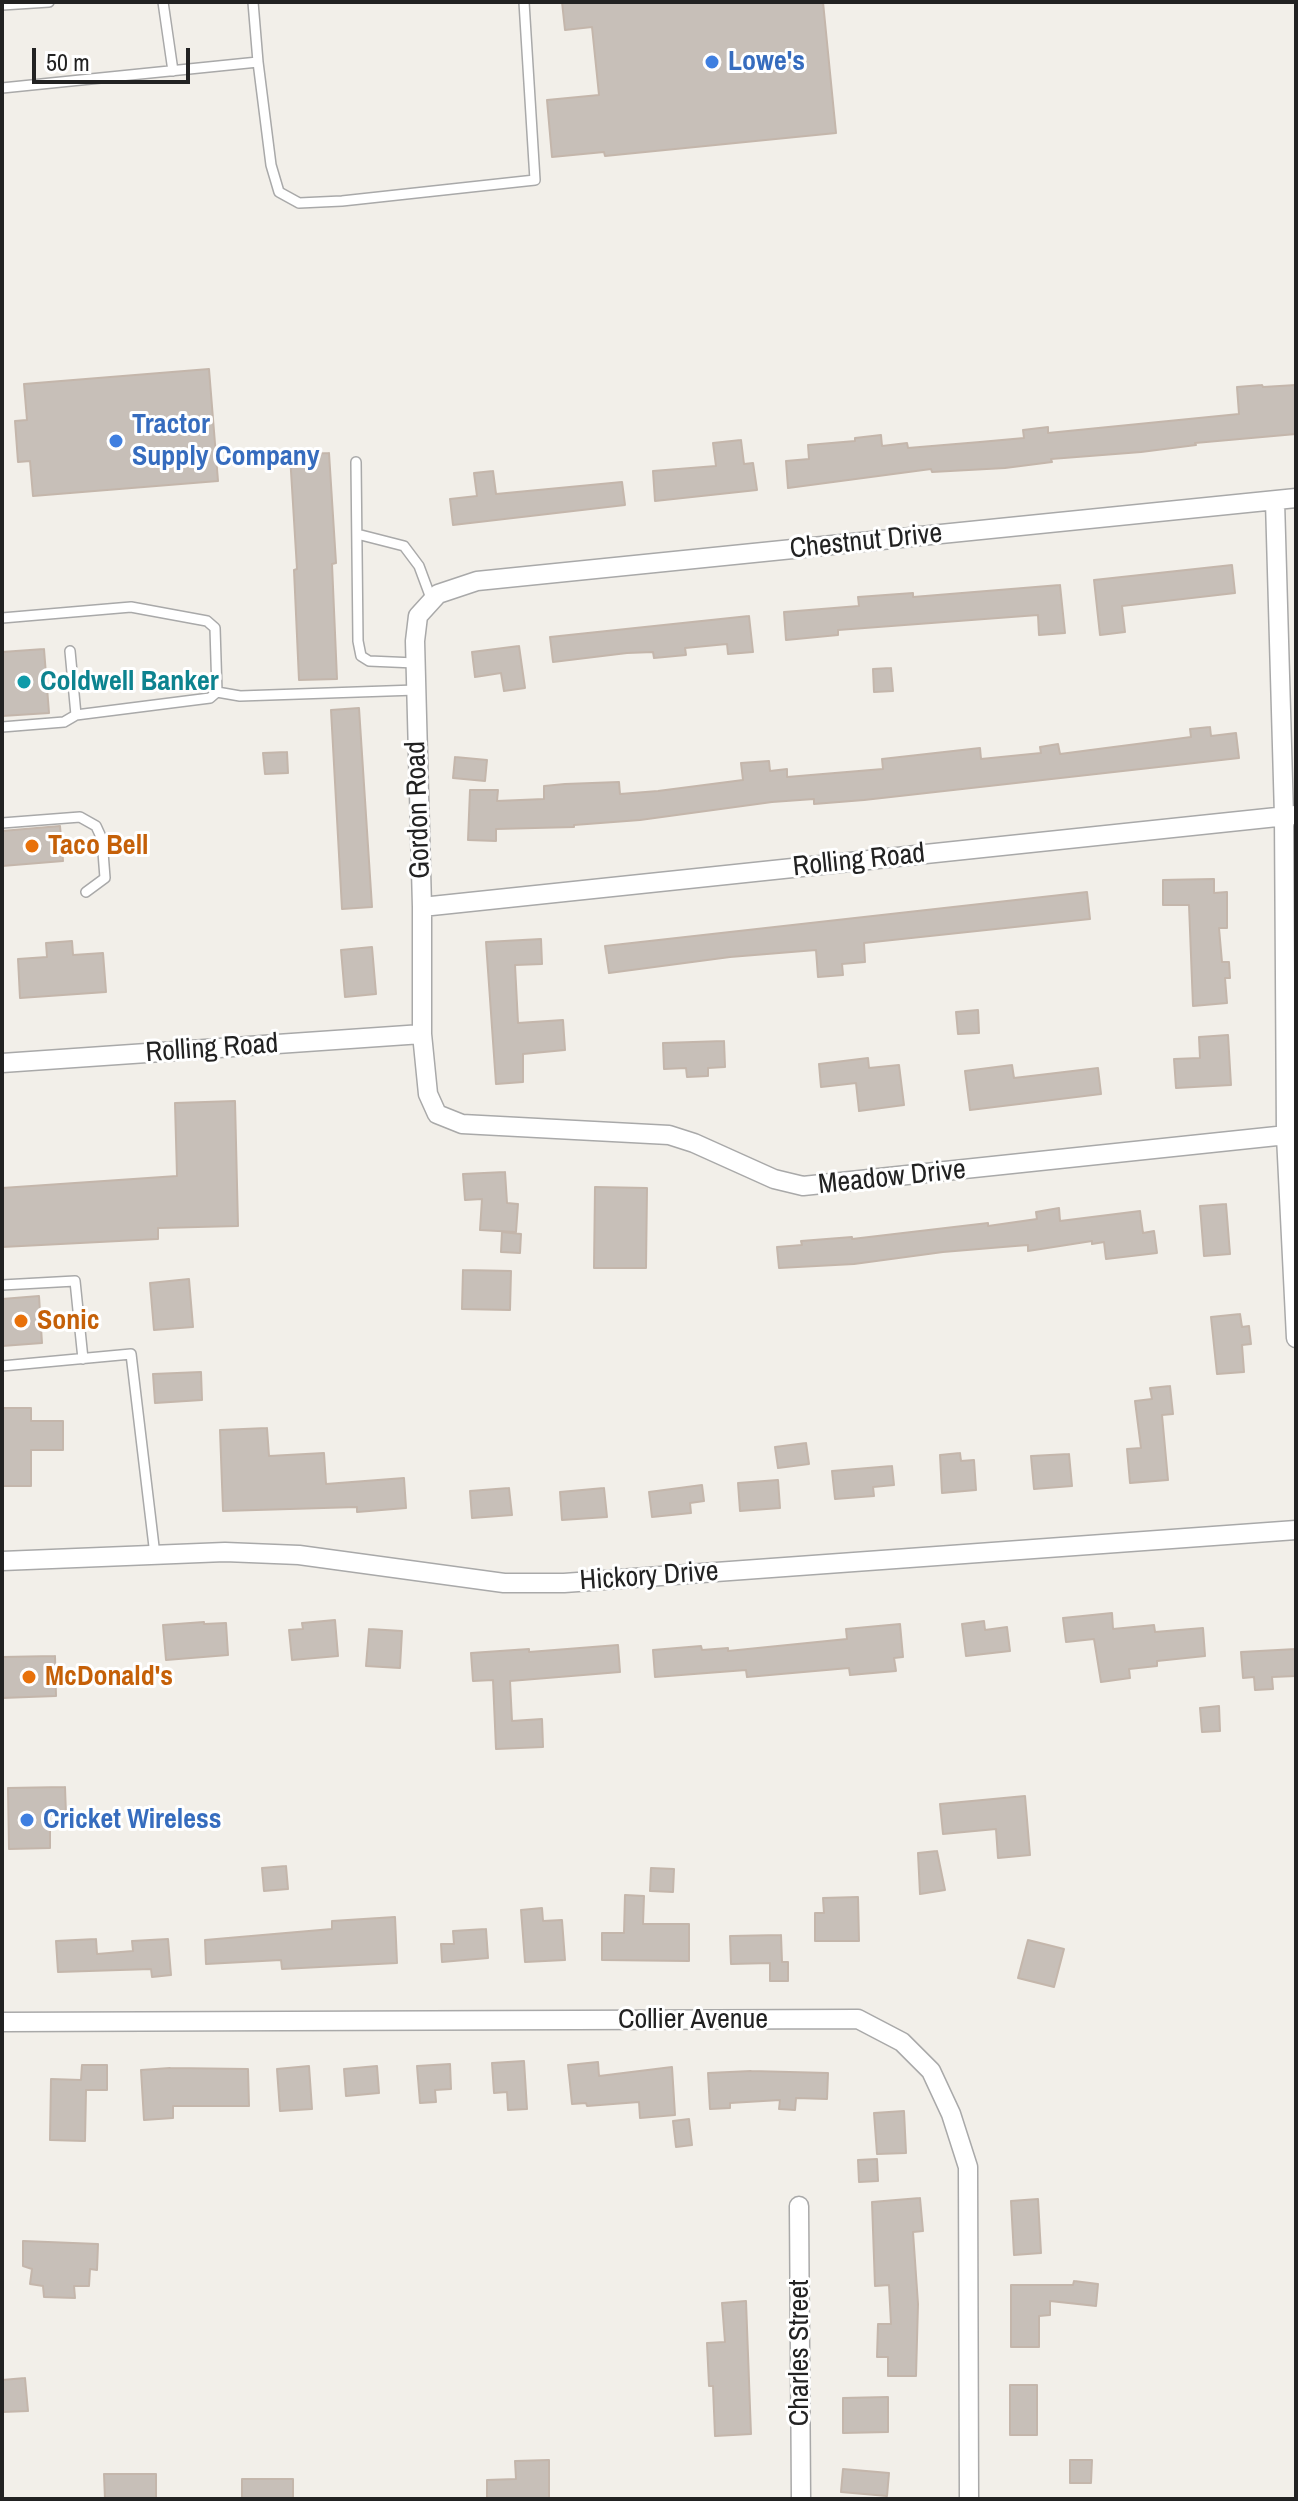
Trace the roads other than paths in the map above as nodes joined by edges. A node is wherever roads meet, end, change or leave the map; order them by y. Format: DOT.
graph roads {
  1 [pos="49,2"];
  2 [pos="163,2"];
  3 [pos="253,2"];
  4 [pos="524,2"];
  5 [pos="2,5"];
  6 [pos="258,62"];
  7 [pos="173,71"];
  8 [pos="2,88"];
  9 [pos="356,462"];
  10 [pos="1296,498"];
  11 [pos="1275,501"];
  12 [pos="357,534"];
  13 [pos="435,598"];
  14 [pos="2,618"];
  15 [pos="70,651"];
  16 [pos="415,663"];
  17 [pos="416,690"];
  18 [pos="217,692"];
  19 [pos="76,715"];
  20 [pos="2,727"];
  21 [pos="1290,815"];
  22 [pos="2,823"];
  23 [pos="86,892"];
  24 [pos="422,907"];
  25 [pos="422,1034"];
  26 [pos="2,1063"];
  27 [pos="1291,1135"];
  28 [pos="2,1285"];
  29 [pos="1296,1338"];
  30 [pos="83,1359"];
  31 [pos="2,1366"];
  32 [pos="1296,1530"];
  33 [pos="155,1555"];
  34 [pos="2,1561"];
  35 [pos="2,2022"];
  36 [pos="799,2206"];
  37 [pos="801,2499"];
  38 [pos="969,2499"];
  1 -- 5 [label="lane"];
  2 -- 7 [label="lane"];
  3 -- 6 [label="lane"];
  4 -- 6 [label="lane"];
  6 -- 7 [label="lane"];
  7 -- 8 [label="lane"];
  9 -- 12 [label="lane"];
  10 -- 11 [label="street, Chestnut Drive"];
  11 -- 13 [label="street, Chestnut Drive"];
  11 -- 21 [label="street"];
  12 -- 13 [label="lane"];
  12 -- 16 [label="lane"];
  13 -- 16 [label="street, Gordon Road"];
  14 -- 18 [label="lane"];
  15 -- 19 [label="lane"];
  16 -- 17 [label="street, Gordon Road"];
  17 -- 18 [label="lane"];
  17 -- 24 [label="street, Gordon Road"];
  18 -- 19 [label="lane"];
  19 -- 20 [label="lane"];
  21 -- 24 [label="street, Rolling Road"];
  21 -- 27 [label="street"];
  22 -- 23 [label="lane"];
  24 -- 25 [label="street, Gordon Road"];
  25 -- 26 [label="street, Rolling Road"];
  25 -- 27 [label="street, Meadow Drive"];
  27 -- 29 [label="street"];
  28 -- 30 [label="lane"];
  30 -- 31 [label="lane"];
  30 -- 33 [label="lane"];
  32 -- 33 [label="street, Hickory Drive"];
  33 -- 34 [label="street, Hickory Drive"];
  35 -- 38 [label="street, Collier Avenue"];
  36 -- 37 [label="street, Charles Street"];
}
